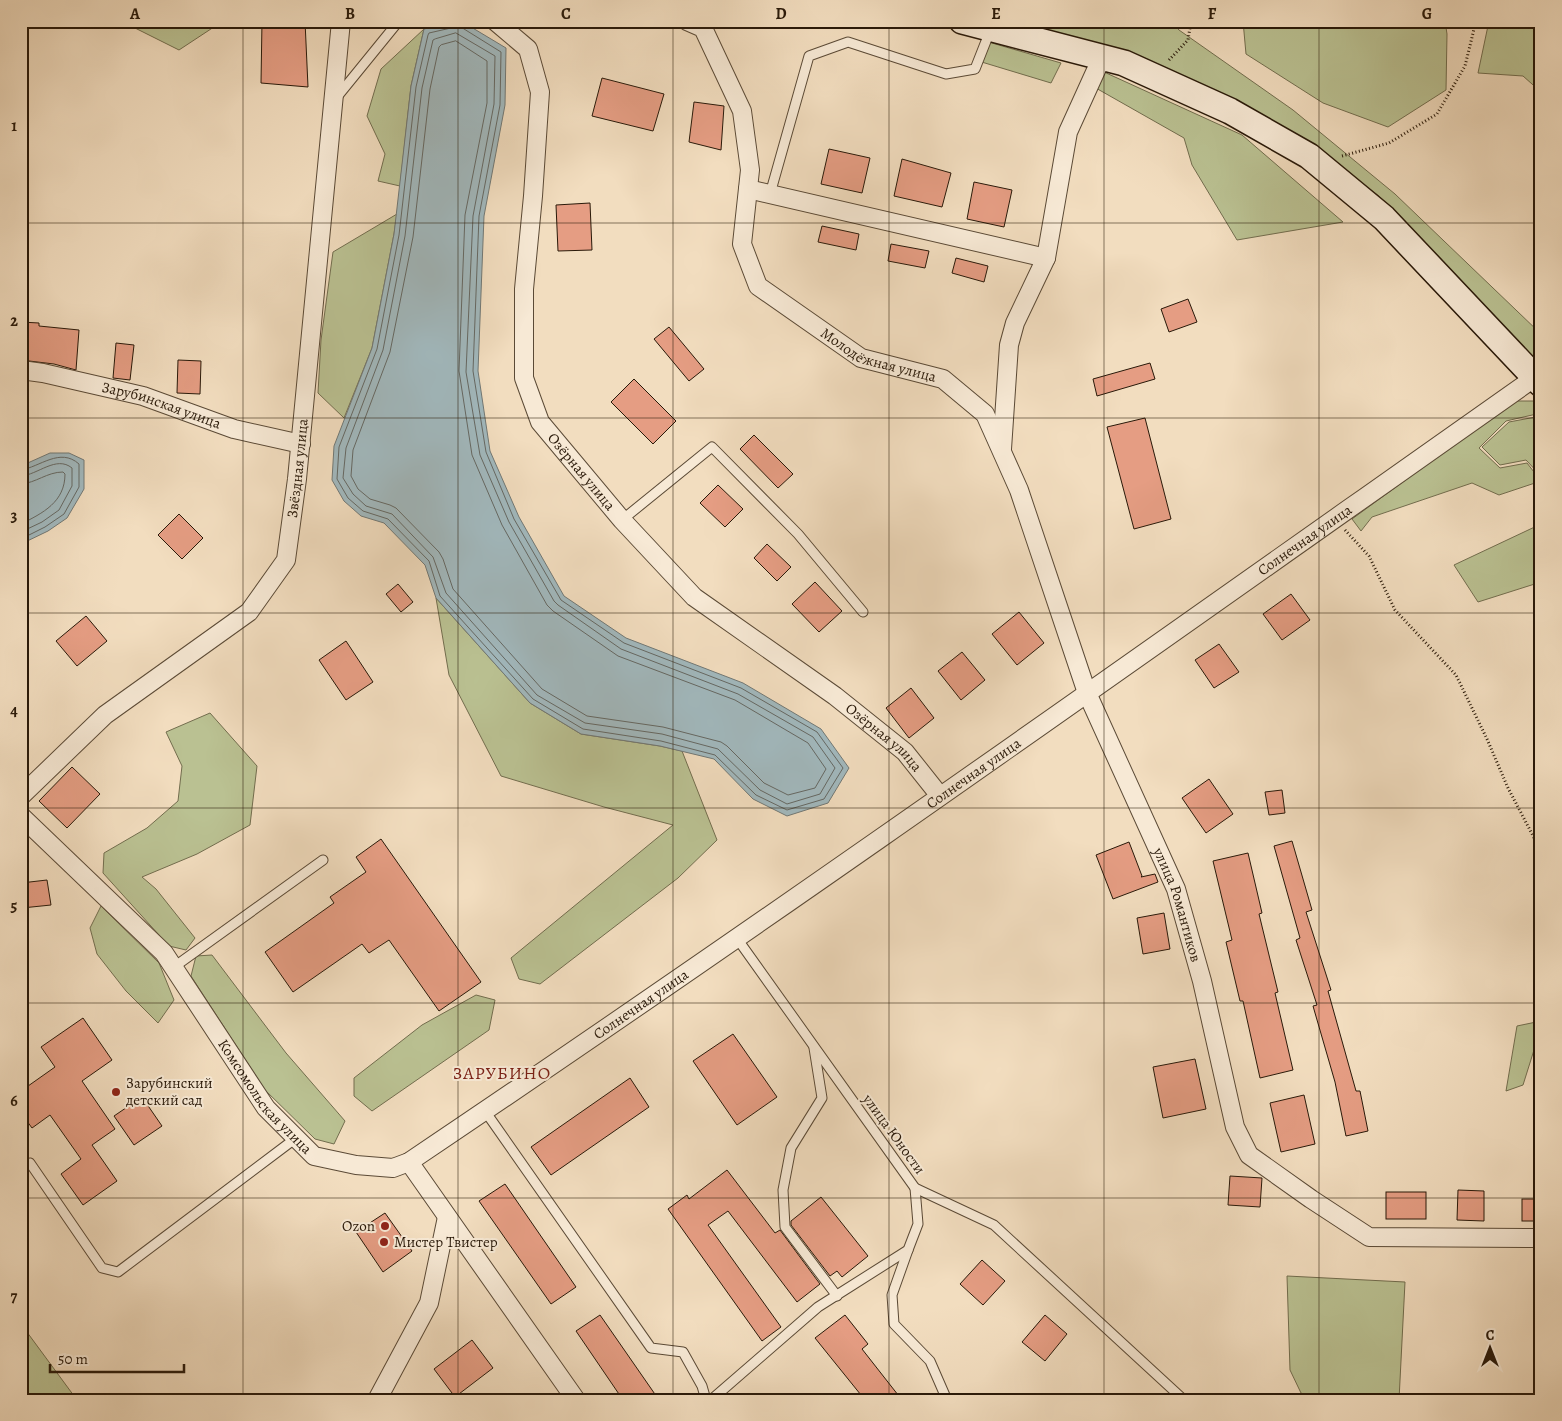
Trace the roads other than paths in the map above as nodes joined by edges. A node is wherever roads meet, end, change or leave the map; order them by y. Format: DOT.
graph roads {
  1 [pos="341,21"];
  2 [pos="401,21"];
  3 [pos="495,21"];
  4 [pos="687,21"];
  5 [pos="962,21"];
  6 [pos="992,29"];
  7 [pos="1102,57"];
  8 [pos="334,102"];
  9 [pos="748,189"];
  10 [pos="770,194"];
  11 [pos="1046,258"];
  12 [pos="21,370"];
  13 [pos="1538,381"];
  14 [pos="301,444"];
  15 [pos="1002,452"];
  16 [pos="622,520"];
  17 [pos="863,612"];
  18 [pos="1087,694"];
  19 [pos="21,796"];
  20 [pos="940,796"];
  21 [pos="21,816"];
  22 [pos="323,860"];
  23 [pos="736,937"];
  24 [pos="174,967"];
  25 [pos="814,1045"];
  26 [pos="485,1111"];
  27 [pos="296,1138"];
  28 [pos="409,1162"];
  29 [pos="30,1163"];
  30 [pos="916,1188"];
  31 [pos="447,1217"];
  32 [pos="1541,1238"];
  33 [pos="908,1250"];
  34 [pos="837,1296"];
  35 [pos="377,1400"];
  36 [pos="576,1400"];
  37 [pos="706,1400"];
  38 [pos="711,1400"];
  39 [pos="947,1400"];
  40 [pos="1184,1400"];
  1 -- 8 [label="street, Звёздная улица"];
  2 -- 8 [label="lane"];
  3 -- 16 [label="street, Озёрная улица"];
  4 -- 9 [label="street, Молодёжная улица"];
  5 -- 6 [label="main road"];
  6 -- 7 [label="main road"];
  6 -- 10 [label="lane"];
  7 -- 11 [label="street"];
  7 -- 13 [label="main road"];
  8 -- 14 [label="street, Звёздная улица"];
  9 -- 10 [label="street"];
  9 -- 15 [label="street, Молодёжная улица"];
  10 -- 11 [label="street"];
  11 -- 15 [label="street"];
  12 -- 14 [label="street, Зарубинская улица"];
  13 -- 18 [label="street, Солнечная улица"];
  14 -- 19 [label="street, Звёздная улица"];
  15 -- 18 [label="street, Молодёжная улица"];
  16 -- 17 [label="lane"];
  16 -- 20 [label="street, Озёрная улица"];
  18 -- 20 [label="street, Солнечная улица"];
  18 -- 32 [label="street, улица Романтиков"];
  20 -- 23 [label="street, Солнечная улица"];
  21 -- 24 [label="street, Комсомольская улица"];
  22 -- 24 [label="lane"];
  23 -- 25 [label="lane, улица Юности"];
  23 -- 26 [label="street, Солнечная улица"];
  24 -- 27 [label="street, Комсомольская улица"];
  25 -- 30 [label="lane, улица Юности"];
  25 -- 34 [label="lane"];
  26 -- 28 [label="street, Солнечная улица"];
  26 -- 37 [label="lane"];
  27 -- 28 [label="street, Комсомольская улица"];
  27 -- 29 [label="lane"];
  28 -- 31 [label="street"];
  30 -- 33 [label="lane"];
  30 -- 40 [label="lane, улица Юности"];
  31 -- 35 [label="street"];
  31 -- 36 [label="street"];
  33 -- 34 [label="lane"];
  33 -- 39 [label="lane"];
  34 -- 38 [label="lane"];
}
